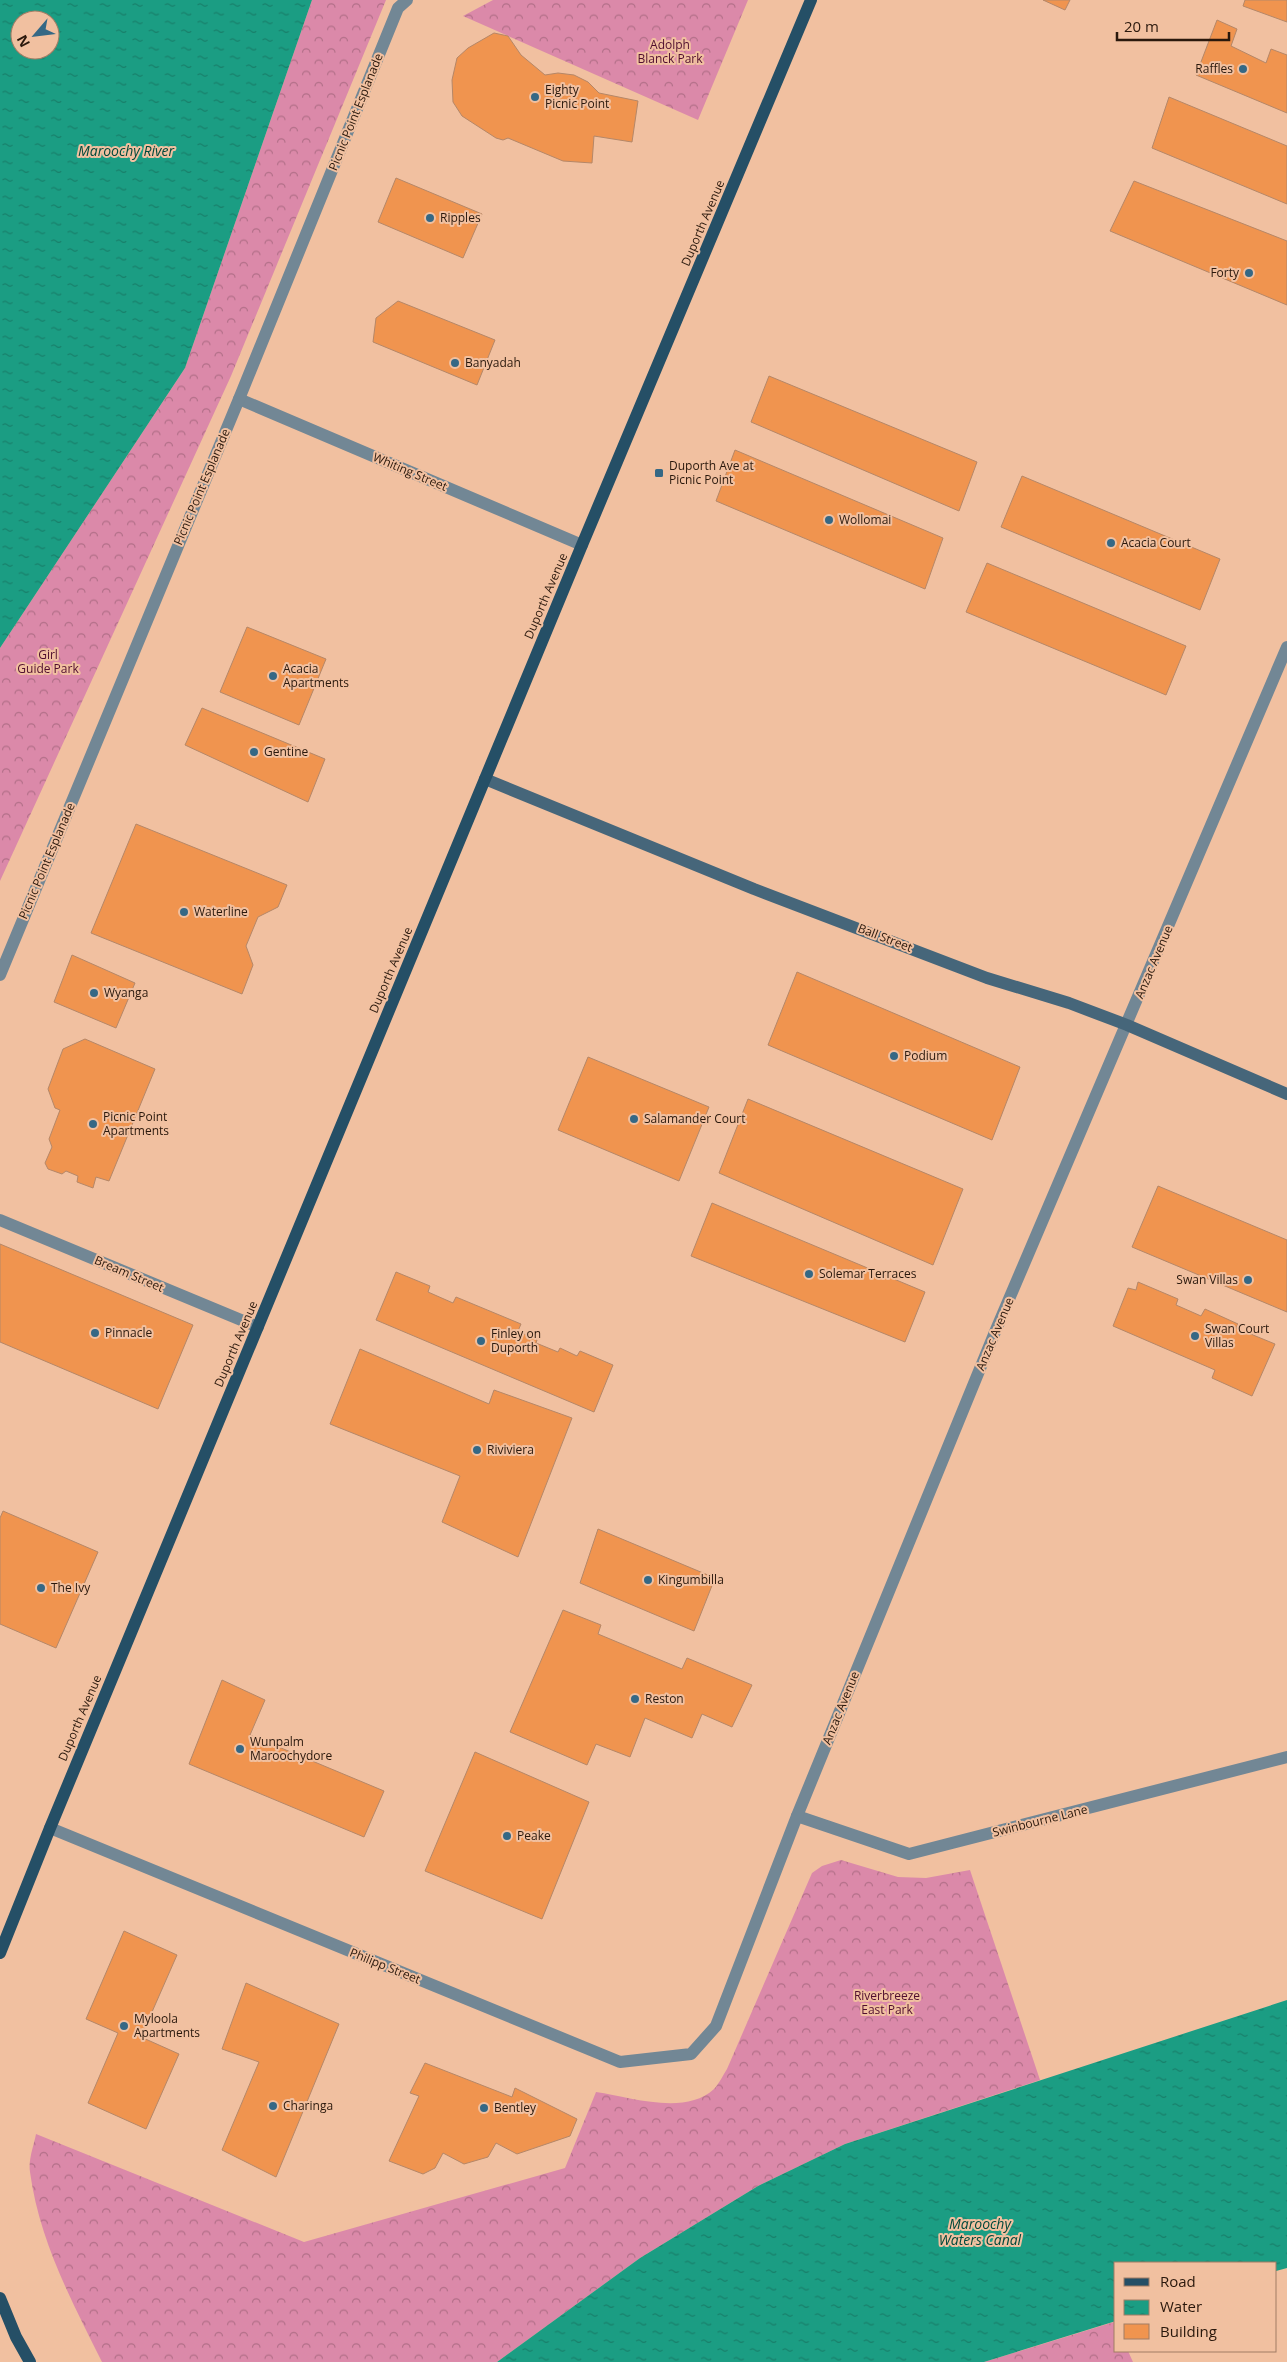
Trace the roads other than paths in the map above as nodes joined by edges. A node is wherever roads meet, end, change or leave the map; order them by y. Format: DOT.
graph roads {
  1 [pos="406,0"];
  2 [pos="811,0"];
  3 [pos="239,399"];
  4 [pos="582,545"];
  5 [pos="1287,647"];
  6 [pos="485,779"];
  7 [pos="0,975"];
  8 [pos="1128,1025"];
  9 [pos="1287,1094"];
  10 [pos="0,1220"];
  11 [pos="258,1327"];
  12 [pos="1287,1757"];
  13 [pos="797,1816"];
  14 [pos="50,1828"];
  15 [pos="0,1953"];
  16 [pos="716,2026"];
  17 [pos="0,2298"];
  18 [pos="30,2362"];
  1 -- 3 [label="street, Picnic Point Esplanade"];
  2 -- 4 [label="main road, Duporth Avenue"];
  3 -- 4 [label="street, Whiting Street"];
  3 -- 7 [label="street, Picnic Point Esplanade"];
  4 -- 6 [label="main road, Duporth Avenue"];
  5 -- 8 [label="street, Anzac Avenue"];
  6 -- 8 [label="main road, Ball Street"];
  6 -- 11 [label="main road, Duporth Avenue"];
  8 -- 9 [label="main road, Ball Street"];
  8 -- 13 [label="street, Anzac Avenue"];
  10 -- 11 [label="street, Bream Street"];
  11 -- 14 [label="main road, Duporth Avenue"];
  12 -- 13 [label="street, Swinbourne Lane"];
  13 -- 16 [label="street, Anzac Avenue"];
  14 -- 15 [label="main road, Duporth Avenue"];
  14 -- 16 [label="street, Philipp Street"];
  17 -- 18 [label="main road"];
}
